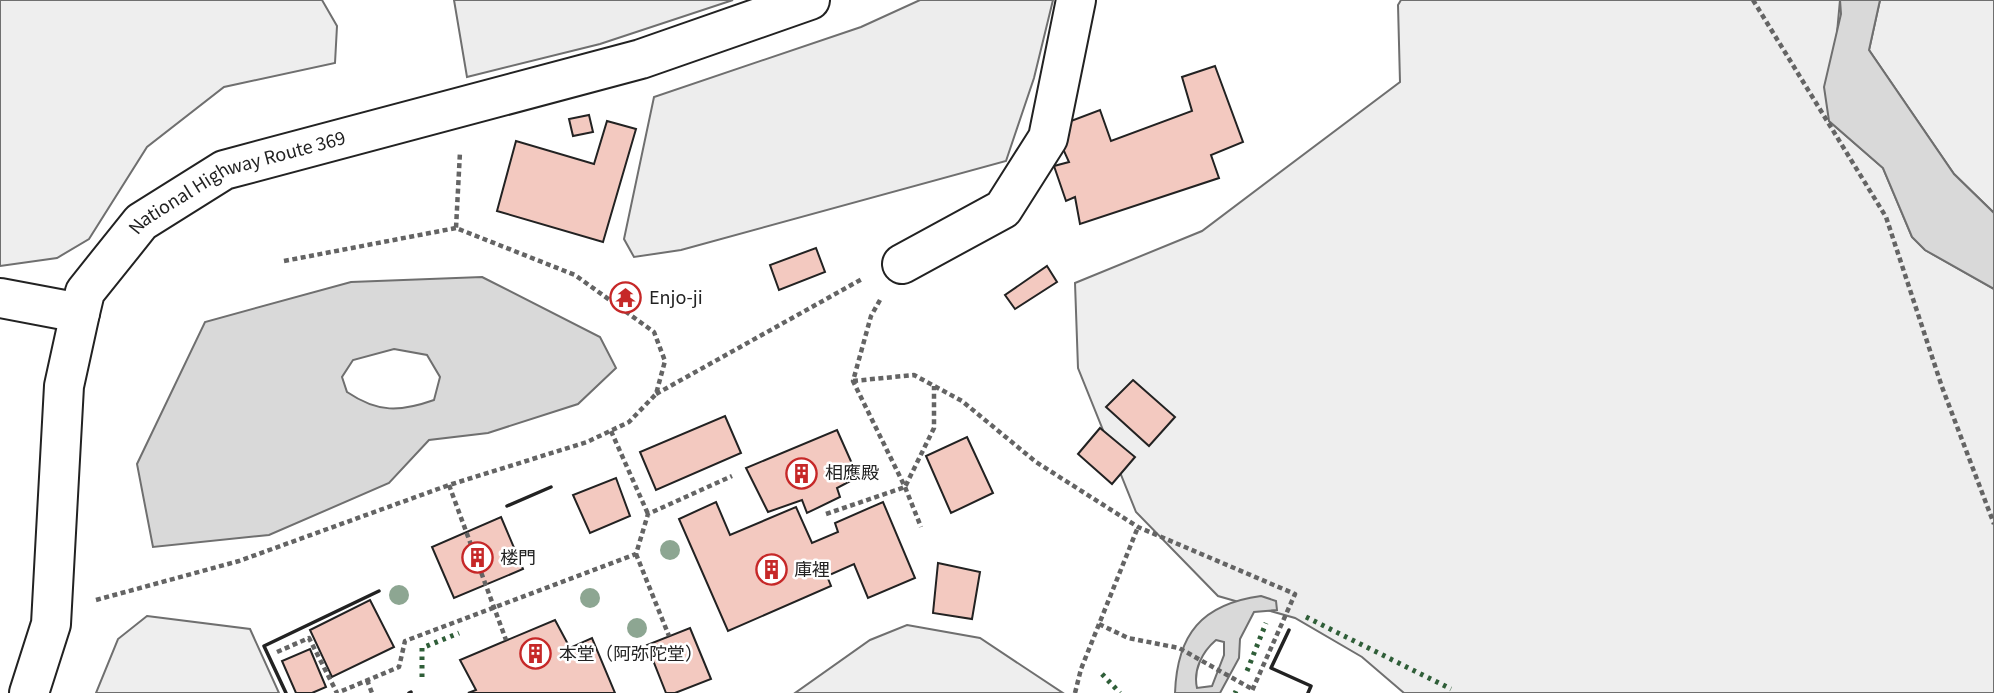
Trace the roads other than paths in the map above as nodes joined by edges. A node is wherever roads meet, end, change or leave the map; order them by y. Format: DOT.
graph roads {
  1 [pos="810,0"];
  2 [pos="1076,0"];
  3 [pos="902,264"];
  4 [pos="0,298"];
  5 [pos="80,313"];
  6 [pos="29,693"];
  1 -- 5 [label="main road, National Highway Route 369"];
  2 -- 3 [label="main road"];
  4 -- 5 [label="main road"];
  5 -- 6 [label="main road, National Highway Route 369"];
}
